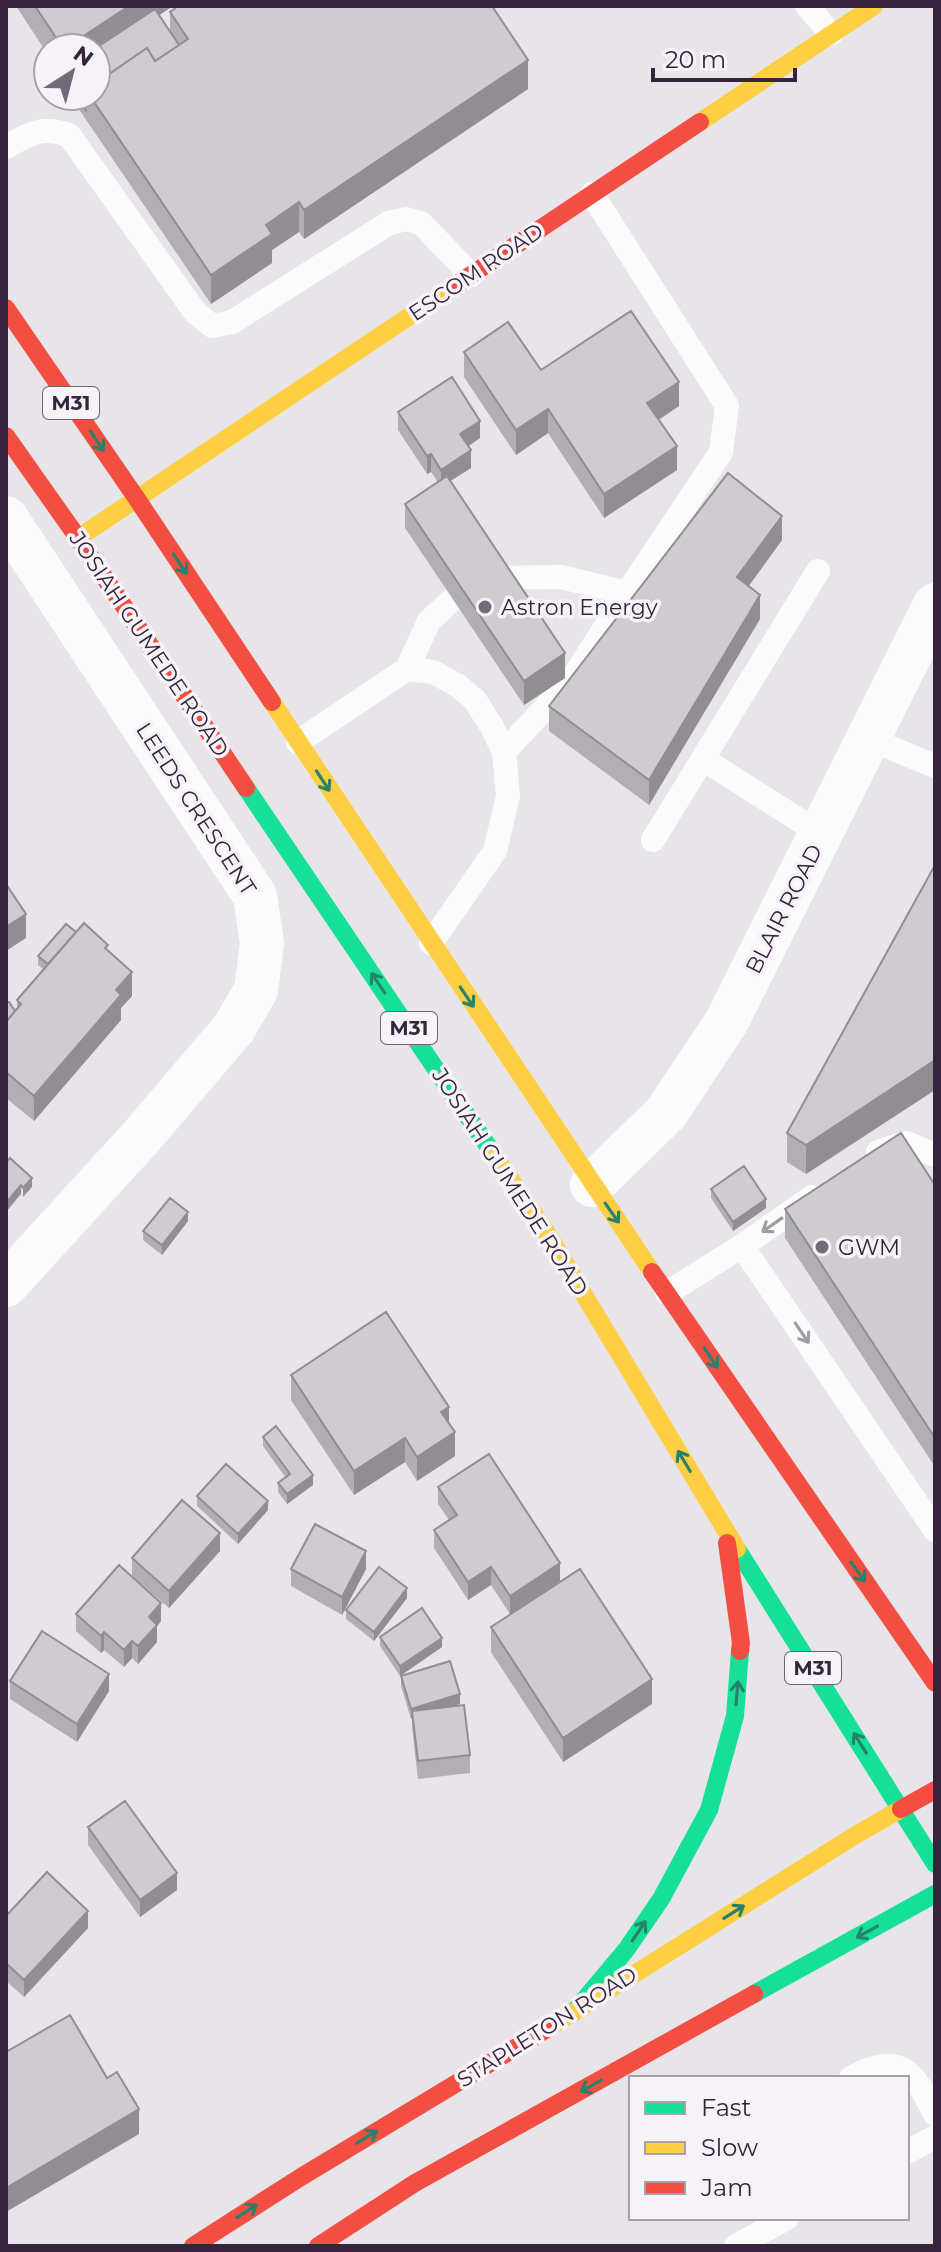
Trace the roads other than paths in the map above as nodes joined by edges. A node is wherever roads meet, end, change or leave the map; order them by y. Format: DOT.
graph roads {
  1 [pos="807,6"];
  2 [pos="874,6"];
  3 [pos="831,34"];
  4 [pos="6,147"];
  5 [pos="592,194"];
  6 [pos="471,275"];
  7 [pos="6,308"];
  8 [pos="6,436"];
  9 [pos="137,499"];
  10 [pos="6,518"];
  11 [pos="78,538"];
  12 [pos="818,571"];
  13 [pos="498,578"];
  14 [pos="627,593"];
  15 [pos="453,599"];
  16 [pos="935,605"];
  17 [pos="407,669"];
  18 [pos="869,739"];
  19 [pos="298,742"];
  20 [pos="504,752"];
  21 [pos="703,759"];
  22 [pos="935,766"];
  23 [pos="821,834"];
  24 [pos="653,840"];
  25 [pos="431,943"];
  26 [pos="935,1155"];
  27 [pos="863,1161"];
  28 [pos="592,1185"];
  29 [pos="827,1187"];
  30 [pos="742,1246"];
  31 [pos="6,1285"];
  32 [pos="667,1293"];
  33 [pos="724,1528"];
  34 [pos="935,1530"];
  35 [pos="935,1683"];
  36 [pos="935,1790"];
  37 [pos="901,1809"];
  38 [pos="935,1864"];
  39 [pos="935,1894"];
  40 [pos="573,2013"];
  41 [pos="855,2076"];
  42 [pos="935,2114"];
  43 [pos="935,2137"];
  44 [pos="909,2151"];
  45 [pos="783,2220"];
  46 [pos="193,2246"];
  47 [pos="318,2246"];
  48 [pos="736,2246"];
  1 -- 3 [label="lane"];
  2 -- 3 [label="main road, ESCOM ROAD"];
  3 -- 5 [label="main road, ESCOM ROAD"];
  4 -- 6 [label="lane"];
  5 -- 6 [label="main road, ESCOM ROAD"];
  5 -- 14 [label="lane"];
  6 -- 9 [label="main road, ESCOM ROAD"];
  7 -- 9 [label="main road, M31, one-way"];
  8 -- 11 [label="main road, JOSIAH GUMEDE ROAD / M31"];
  9 -- 11 [label="main road, ESCOM ROAD"];
  9 -- 19 [label="main road, M31, one-way"];
  10 -- 31 [label="street, LEEDS CRESCENT"];
  33 -- 11 [label="main road, JOSIAH GUMEDE ROAD / M31, one-way"];
  12 -- 21 [label="lane"];
  13 -- 14 [label="lane"];
  14 -- 20 [label="lane"];
  15 -- 17 [label="lane"];
  16 -- 18 [label="street, BLAIR ROAD"];
  17 -- 19 [label="lane"];
  17 -- 20 [label="lane"];
  18 -- 22 [label="lane"];
  18 -- 23 [label="street, BLAIR ROAD"];
  19 -- 25 [label="main road, M31, one-way"];
  20 -- 25 [label="lane"];
  21 -- 23 [label="lane"];
  21 -- 24 [label="lane"];
  23 -- 28 [label="street, BLAIR ROAD"];
  25 -- 28 [label="main road, M31, one-way"];
  26 -- 27 [label="lane"];
  28 -- 32 [label="main road, M31, one-way"];
  29 -- 30 [label="lane, one-way"];
  30 -- 32 [label="lane"];
  30 -- 34 [label="lane, one-way"];
  32 -- 35 [label="main road, M31, one-way"];
  37 -- 33 [label="main road, JOSIAH GUMEDE ROAD / M31, one-way"];
  40 -- 33 [label="main road, one-way"];
  36 -- 37 [label="main road, STAPLETON ROAD"];
  37 -- 38 [label="main road, JOSIAH GUMEDE ROAD / M31"];
  40 -- 37 [label="main road, STAPLETON ROAD, one-way"];
  39 -- 47 [label="main road, one-way"];
  46 -- 40 [label="main road, STAPLETON ROAD, one-way"];
  41 -- 42 [label="lane"];
  43 -- 44 [label="lane"];
  45 -- 48 [label="lane"];
}
